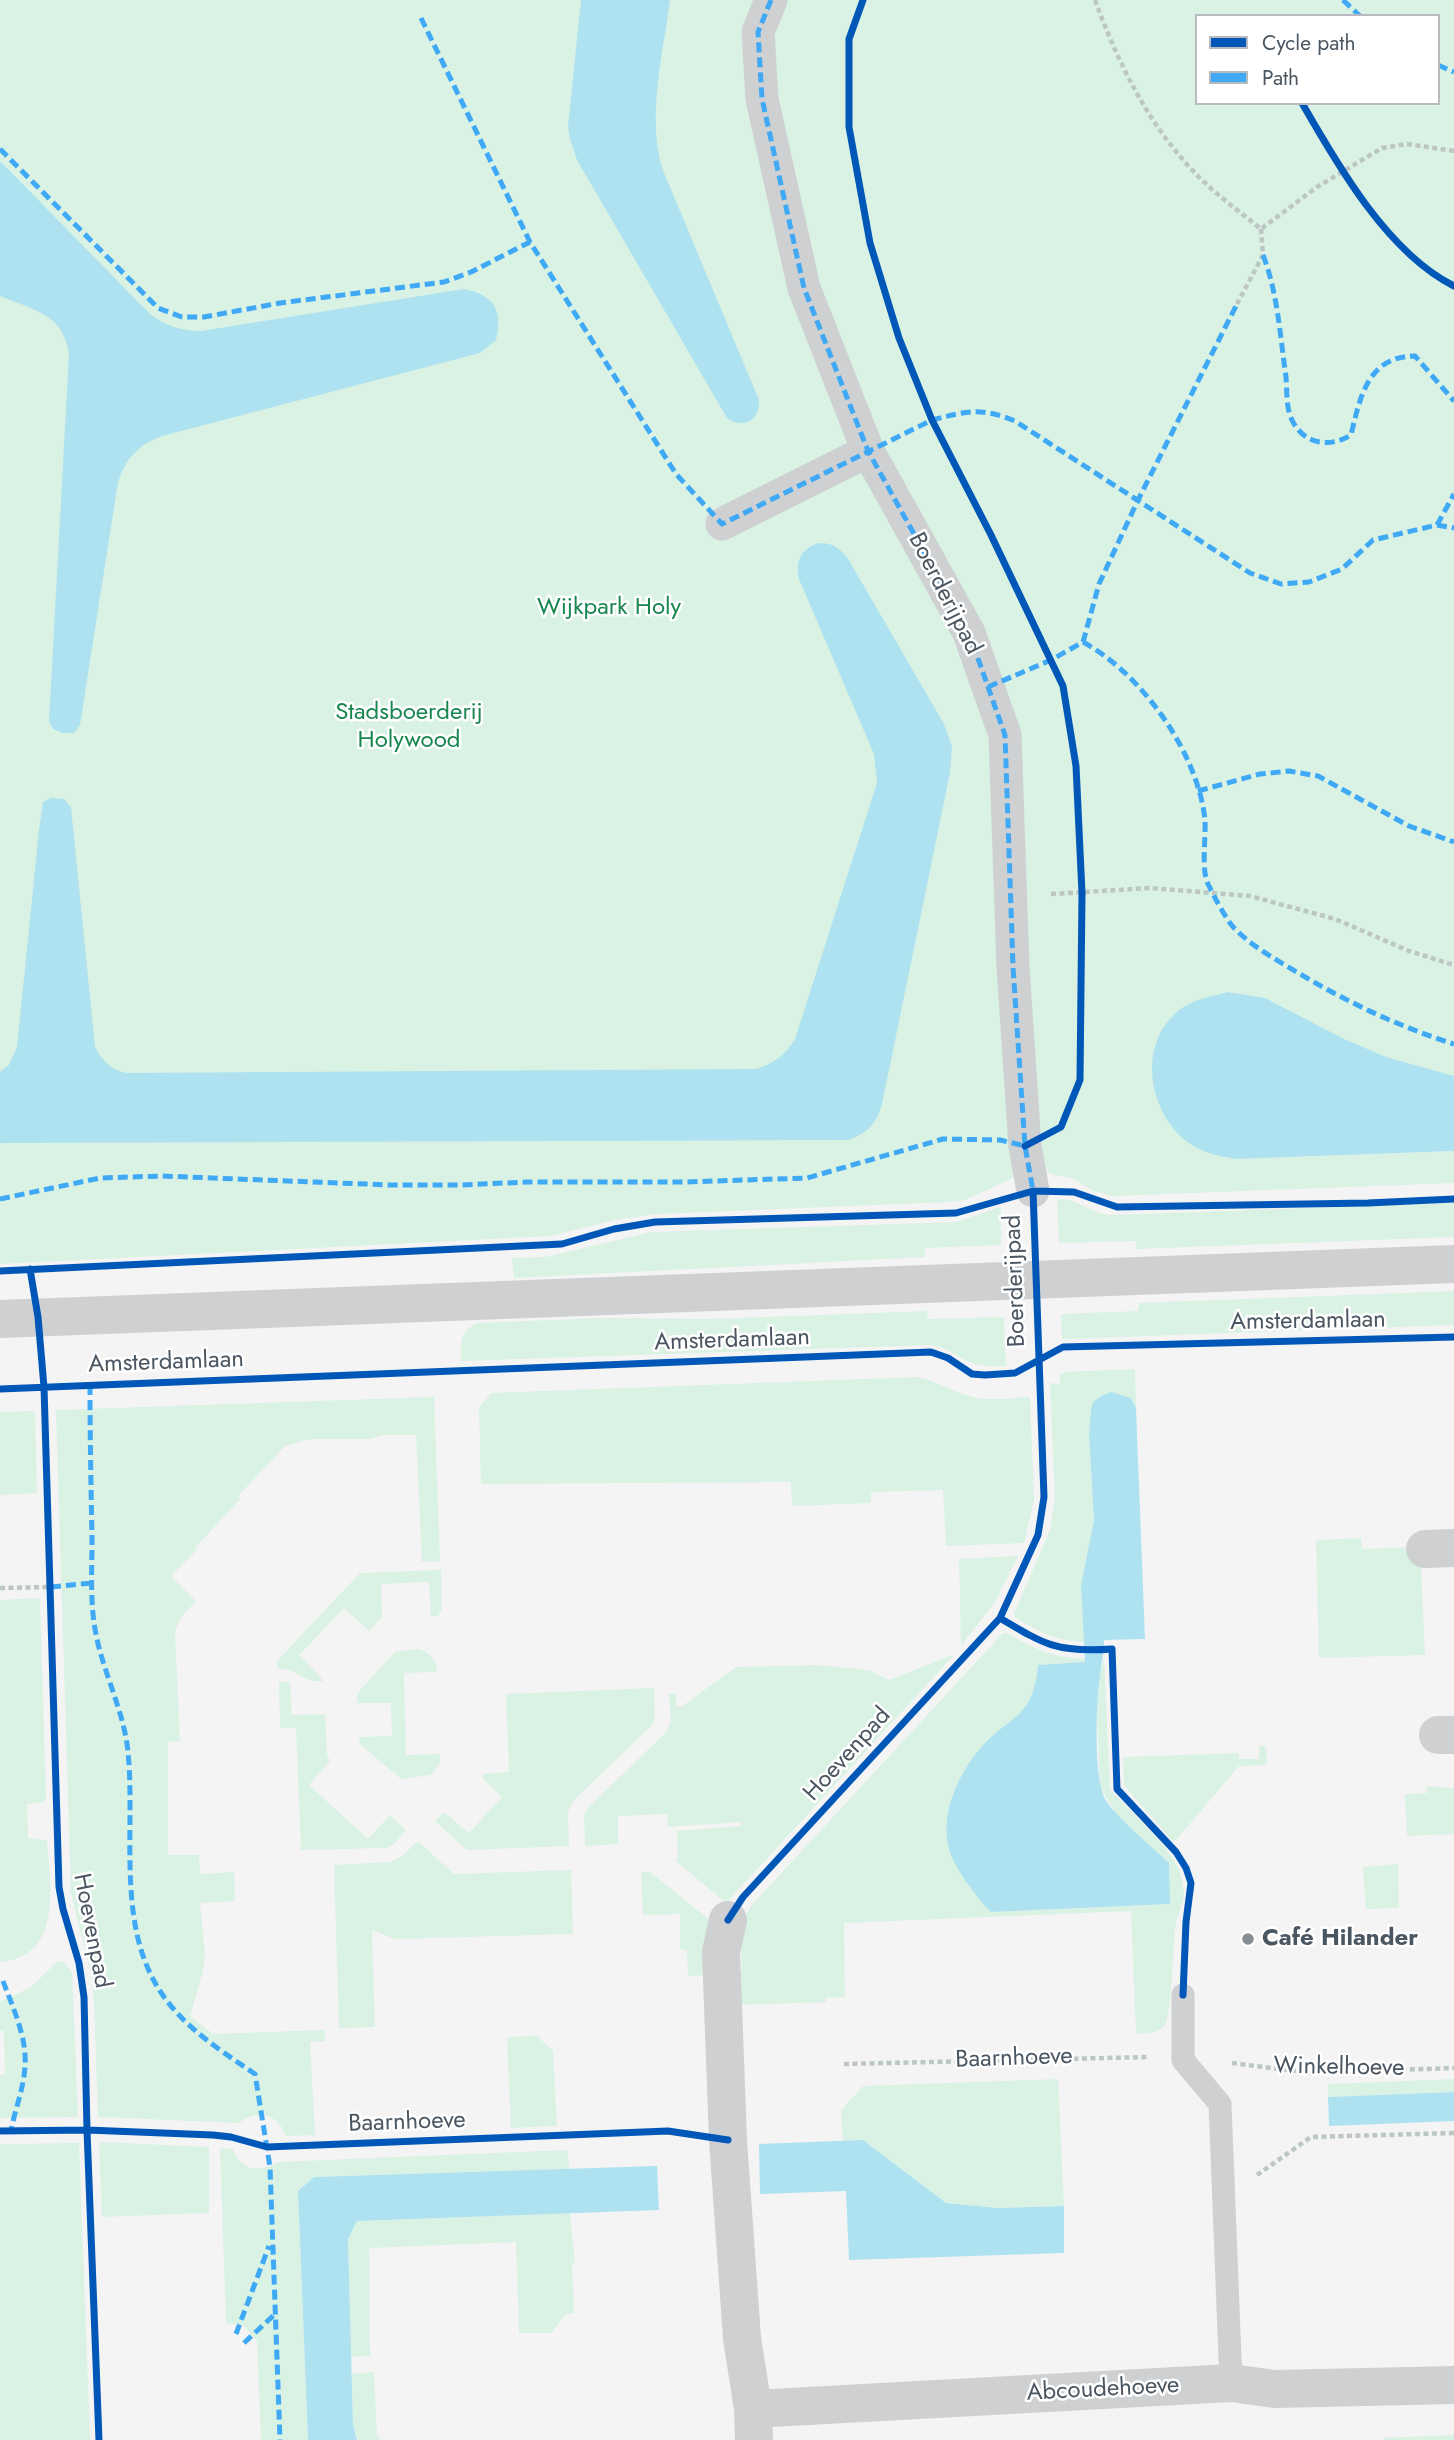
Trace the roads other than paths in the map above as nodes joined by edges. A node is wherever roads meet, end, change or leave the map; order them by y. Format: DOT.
graph roads {
  1 [pos="771,0"];
  2 [pos="868,451"];
  3 [pos="722,524"];
  4 [pos="1033,1191"];
  5 [pos="1454,1264"];
  6 [pos="0,1319"];
  7 [pos="728,1920"];
  8 [pos="1183,1994"];
  9 [pos="1231,2383"];
  10 [pos="1454,2385"];
  11 [pos="753,2424"];
  1 -- 2 [label="street, Boerderijpad"];
  2 -- 3 [label="street"];
  2 -- 4 [label="street, Boerderijpad"];
  5 -- 6 [label="street, Amsterdamlaan"];
  7 -- 11 [label="street"];
  8 -- 9 [label="lane"];
  9 -- 10 [label="street, Abcoudehoeve"];
  9 -- 11 [label="street, Abcoudehoeve"];
}
